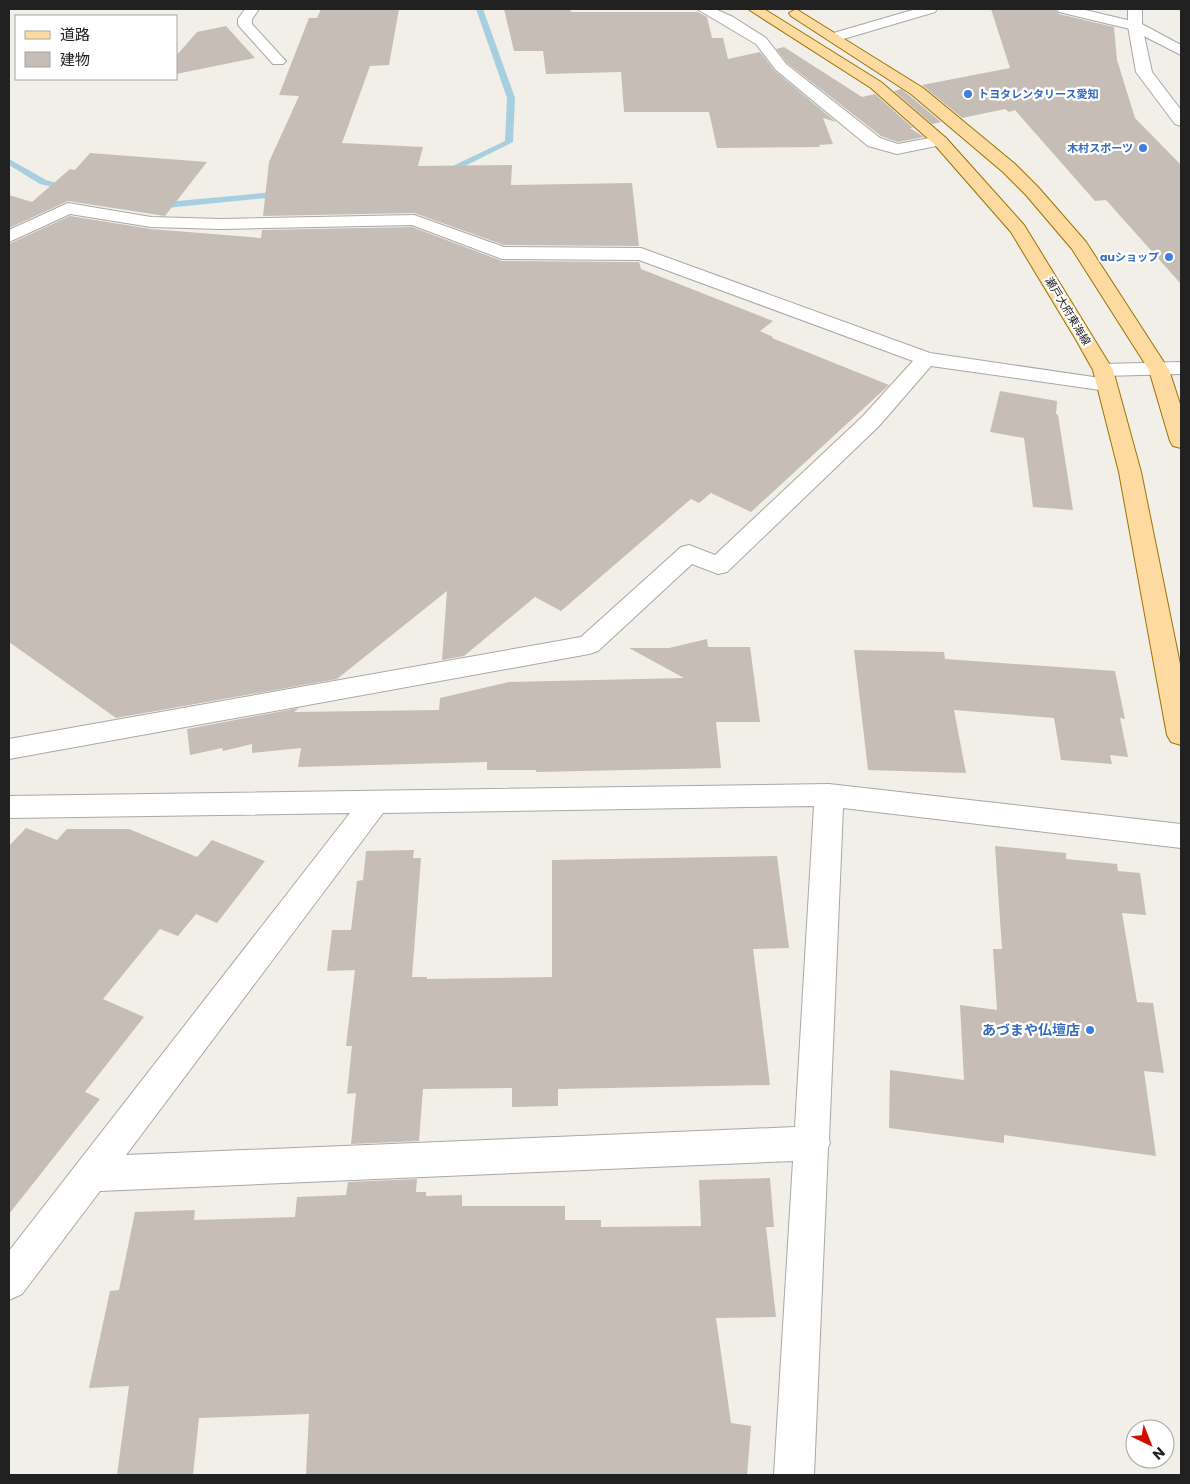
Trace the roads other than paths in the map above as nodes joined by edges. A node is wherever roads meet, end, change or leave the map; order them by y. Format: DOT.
graph roads {
  1 [pos="252,9"];
  2 [pos="704,9"];
  3 [pos="755,9"];
  4 [pos="791,9"];
  5 [pos="930,9"];
  6 [pos="1064,9"];
  7 [pos="1135,9"];
  8 [pos="1135,26"];
  9 [pos="835,37"];
  10 [pos="1181,51"];
  11 [pos="278,61"];
  12 [pos="1181,121"];
  13 [pos="940,141"];
  14 [pos="9,237"];
  15 [pos="926,358"];
  16 [pos="1181,368"];
  17 [pos="1159,370"];
  18 [pos="1105,378"];
  19 [pos="1176,406"];
  20 [pos="1181,441"];
  21 [pos="1181,735"];
  22 [pos="9,749"];
  23 [pos="829,795"];
  24 [pos="376,801"];
  25 [pos="9,807"];
  26 [pos="1181,836"];
  27 [pos="813,1143"];
  28 [pos="91,1174"];
  29 [pos="9,1281"];
  30 [pos="794,1475"];
  1 -- 11 [label="street"];
  2 -- 13 [label="street"];
  3 -- 13 [label="main road, 瀬戸大府東海線"];
  4 -- 9 [label="main road"];
  5 -- 9 [label="street"];
  6 -- 8 [label="street"];
  7 -- 8 [label="street"];
  8 -- 10 [label="street"];
  8 -- 12 [label="street"];
  9 -- 17 [label="main road"];
  13 -- 18 [label="main road, 瀬戸大府東海線"];
  14 -- 15 [label="street"];
  15 -- 18 [label="street"];
  15 -- 22 [label="street"];
  16 -- 17 [label="street"];
  17 -- 18 [label="street"];
  17 -- 19 [label="main road"];
  18 -- 21 [label="main road, 瀬戸大府東海線"];
  19 -- 20 [label="main road"];
  23 -- 24 [label="street"];
  23 -- 26 [label="street"];
  23 -- 27 [label="street"];
  24 -- 25 [label="street"];
  24 -- 28 [label="street"];
  27 -- 28 [label="street"];
  27 -- 30 [label="street"];
  28 -- 29 [label="street"];
}
